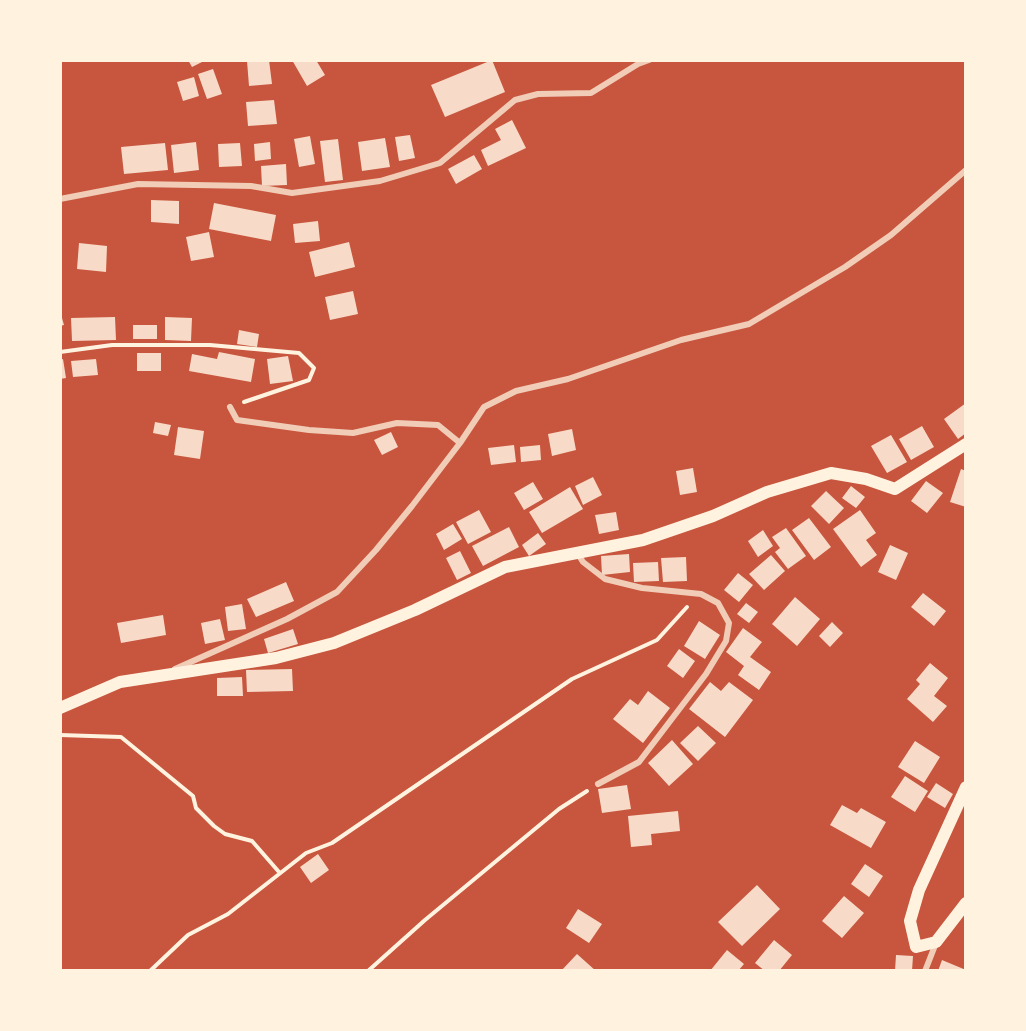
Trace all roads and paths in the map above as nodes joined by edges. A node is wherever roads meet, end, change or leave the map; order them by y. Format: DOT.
graph roads {
  1 [pos="649,60"];
  2 [pos="966,170"];
  3 [pos="60,199"];
  4 [pos="60,352"];
  5 [pos="230,407"];
  6 [pos="460,443"];
  7 [pos="966,444"];
  8 [pos="576,551"];
  9 [pos="701,594"];
  10 [pos="167,673"];
  11 [pos="60,708"];
  12 [pos="60,735"];
  13 [pos="598,784"];
  14 [pos="966,787"];
  15 [pos="279,872"];
  16 [pos="966,903"];
  17 [pos="936,942"];
  18 [pos="150,971"];
  19 [pos="368,971"];
  20 [pos="925,971"];
  1 -- 3 [label="street"];
  2 -- 6 [label="street"];
  4 -- 5 [label="path"];
  5 -- 6 [label="street"];
  6 -- 10 [label="street"];
  7 -- 8 [label="main road"];
  8 -- 9 [label="street"];
  8 -- 10 [label="main road"];
  9 -- 13 [label="street"];
  9 -- 15 [label="path"];
  10 -- 11 [label="main road"];
  12 -- 15 [label="path"];
  13 -- 19 [label="path"];
  14 -- 17 [label="main road"];
  15 -- 18 [label="path"];
  16 -- 17 [label="main road"];
  17 -- 20 [label="street"];
}
